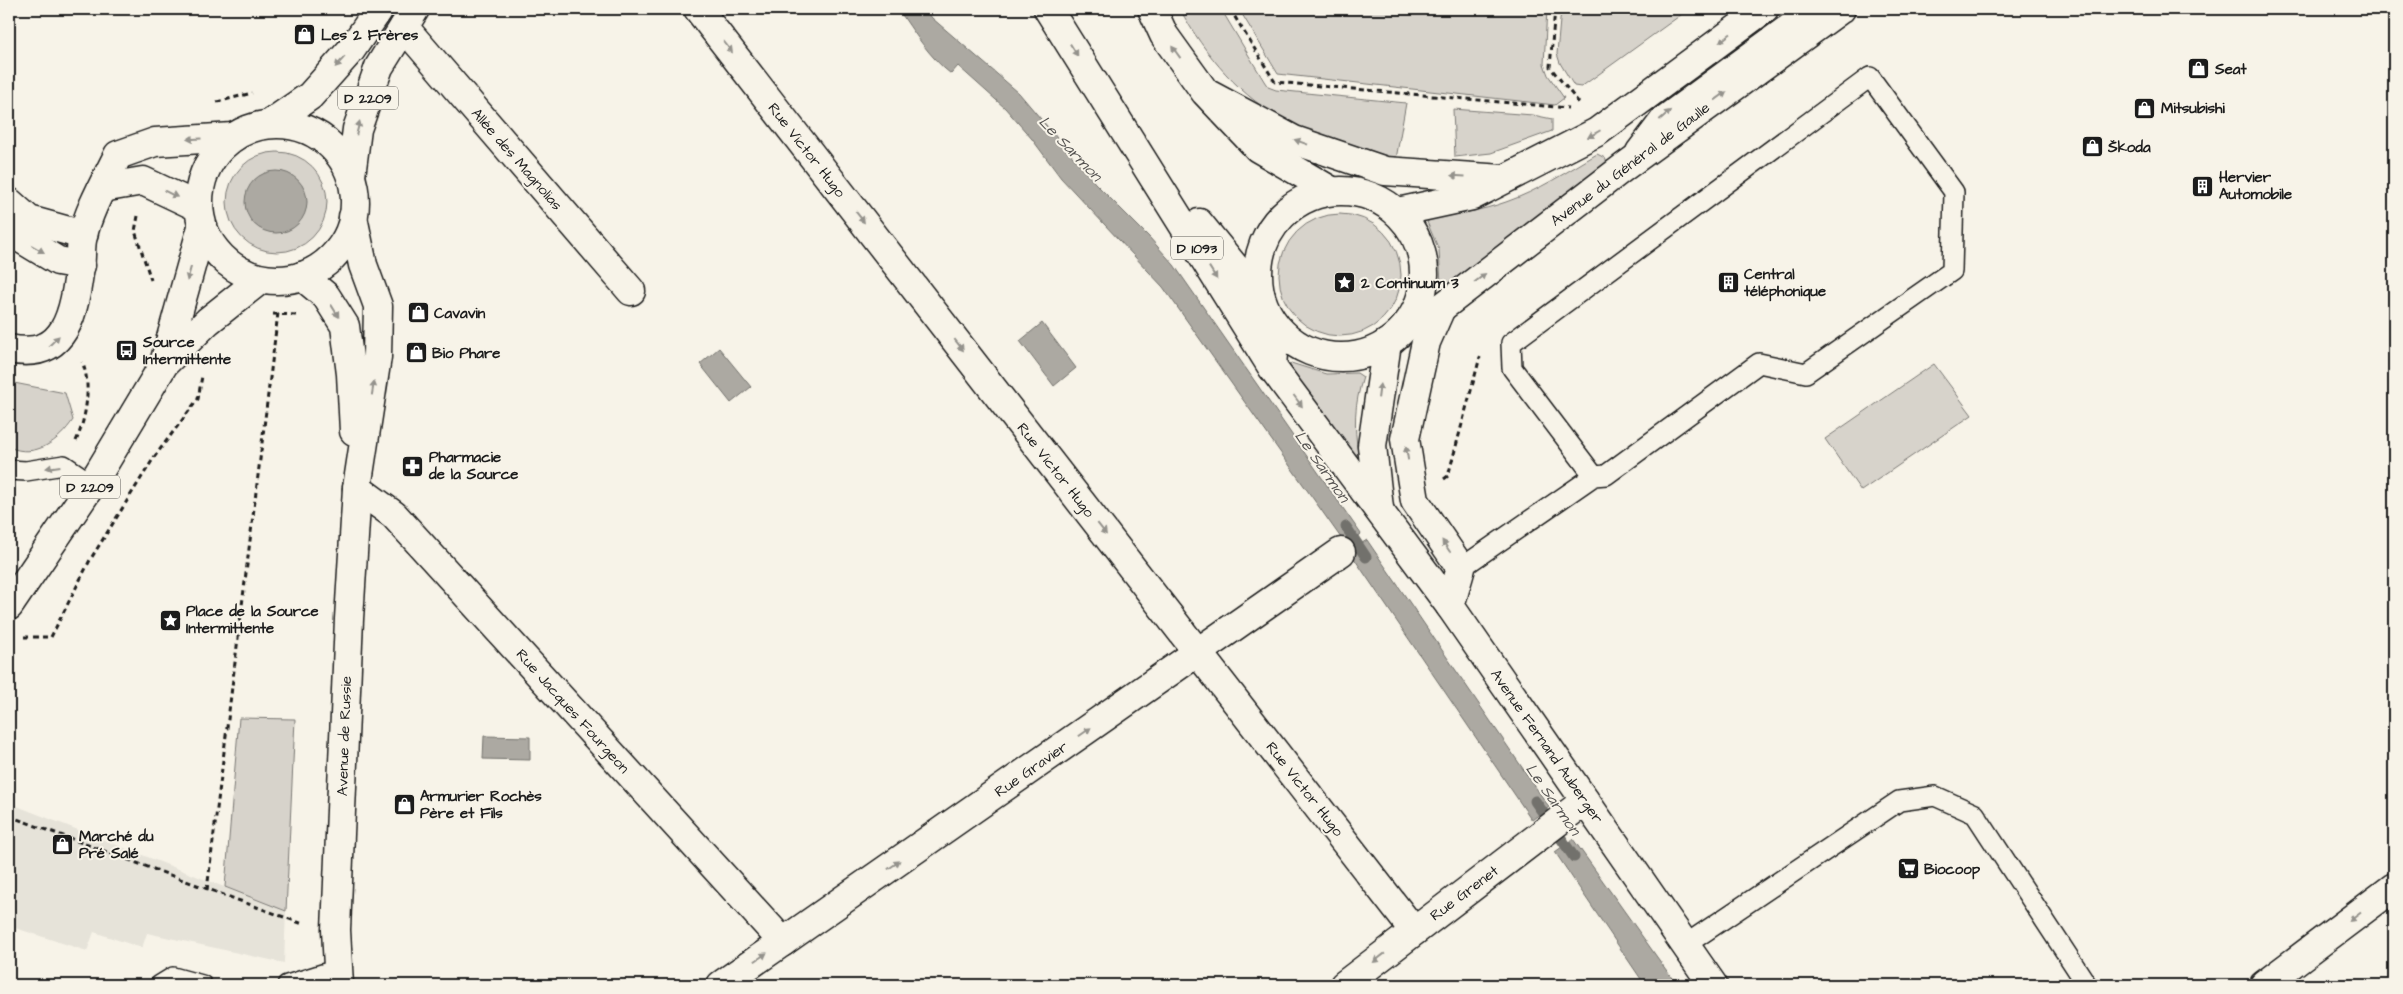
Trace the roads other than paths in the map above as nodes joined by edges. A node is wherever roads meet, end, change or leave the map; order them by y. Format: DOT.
graph roads {
  1 [pos="379,9"];
  2 [pos="698,9"];
  3 [pos="1048,9"];
  4 [pos="1152,9"];
  5 [pos="1764,9"];
  6 [pos="1808,9"];
  7 [pos="1841,9"];
  8 [pos="409,18"];
  9 [pos="1205,92"];
  10 [pos="271,124"];
  11 [pos="1122,129"];
  12 [pos="233,137"];
  13 [pos="1624,167"];
  14 [pos="351,176"];
  15 [pos="1507,180"];
  16 [pos="102,188"];
  17 [pos="1330,190"];
  18 [pos="9,202"];
  19 [pos="1398,212"];
  20 [pos="9,215"];
  21 [pos="353,216"];
  22 [pos="200,217"];
  23 [pos="83,236"];
  24 [pos="81,265"];
  25 [pos="282,278"];
  26 [pos="631,291"];
  27 [pos="1260,298"];
  28 [pos="1429,309"];
  29 [pos="1275,326"];
  30 [pos="1387,343"];
  31 [pos="9,349"];
  32 [pos="164,364"];
  33 [pos="1272,366"];
  34 [pos="9,470"];
  35 [pos="1594,476"];
  36 [pos="92,484"];
  37 [pos="357,488"];
  38 [pos="1380,509"];
  39 [pos="1341,552"];
  40 [pos="1460,568"];
  41 [pos="9,606"];
  42 [pos="1450,606"];
  43 [pos="1199,653"];
  44 [pos="1585,801"];
  45 [pos="2394,887"];
  46 [pos="1414,931"];
  47 [pos="783,942"];
  48 [pos="1684,945"];
  49 [pos="338,977"];
  50 [pos="160,985"];
  51 [pos="202,985"];
  52 [pos="287,985"];
  53 [pos="721,985"];
  54 [pos="1344,985"];
  55 [pos="1713,985"];
  56 [pos="2087,985"];
  57 [pos="2264,985"];
  1 -- 10 [label="main road, D 2209, one-way"];
  2 -- 43 [label="main road, Rue Victor Hugo, one-way"];
  3 -- 11 [label="main road, Avenue Fernand Auberger / D 1093, one-way"];
  9 -- 4 [label="main road, one-way"];
  5 -- 15 [label="main road, one-way"];
  13 -- 6 [label="lane, one-way"];
  13 -- 7 [label="main road, Avenue du Général de Gaulle, one-way"];
  14 -- 8 [label="main road, D 2209, one-way"];
  8 -- 26 [label="main road, Allée des Magnolias"];
  15 -- 9 [label="main road, one-way"];
  9 -- 17 [label="main road"];
  10 -- 12 [label="main road"];
  10 -- 14 [label="main road"];
  11 -- 27 [label="main road, Avenue Fernand Auberger / D 1093"];
  11 -- 33 [label="main road, Avenue Fernand Auberger / D 1093, one-way"];
  12 -- 16 [label="main road, one-way"];
  12 -- 22 [label="main road"];
  28 -- 13 [label="main road, Avenue du Général de Gaulle, one-way"];
  14 -- 21 [label="main road"];
  15 -- 19 [label="main road"];
  16 -- 22 [label="main road, one-way"];
  16 -- 23 [label="main road"];
  17 -- 19 [label="main road"];
  17 -- 27 [label="main road"];
  18 -- 23 [label="main road"];
  19 -- 28 [label="main road"];
  20 -- 24 [label="main road, one-way"];
  21 -- 25 [label="main road"];
  37 -- 21 [label="main road, Avenue de Russie, one-way"];
  22 -- 25 [label="main road"];
  22 -- 32 [label="main road, D 2209, one-way"];
  23 -- 24 [label="main road"];
  31 -- 24 [label="main road, one-way"];
  25 -- 32 [label="main road, D 2209"];
  25 -- 37 [label="main road, Avenue de Russie, one-way"];
  27 -- 29 [label="main road"];
  28 -- 30 [label="main road"];
  40 -- 28 [label="main road, one-way"];
  29 -- 30 [label="main road"];
  29 -- 33 [label="main road"];
  38 -- 30 [label="main road, Avenue Fernand Auberger / D 1093, one-way"];
  32 -- 36 [label="main road, D 2209"];
  33 -- 38 [label="main road, Avenue Fernand Auberger / D 1093, one-way"];
  36 -- 34 [label="lane, one-way"];
  35 -- 35 [label="lane"];
  35 -- 40 [label="lane"];
  36 -- 41 [label="main road, D 2209"];
  37 -- 47 [label="main road, Rue Jacques Fourgeon"];
  37 -- 49 [label="main road, Avenue de Russie"];
  38 -- 42 [label="main road, Avenue Fernand Auberger / D 1093"];
  39 -- 43 [label="main road, Rue Gravier"];
  40 -- 42 [label="main road"];
  42 -- 44 [label="main road, Avenue Fernand Auberger / D 1093"];
  43 -- 46 [label="main road, Rue Victor Hugo"];
  47 -- 43 [label="main road, Rue Gravier, one-way"];
  44 -- 46 [label="main road, Rue Grenet"];
  44 -- 48 [label="main road, Avenue Fernand Auberger / D 1093"];
  45 -- 57 [label="main road, one-way"];
  46 -- 54 [label="main road, Rue Grenet, one-way"];
  53 -- 47 [label="main road, Rue Gravier, one-way"];
  48 -- 55 [label="main road, Avenue Fernand Auberger / D 1093"];
  48 -- 56 [label="lane"];
  49 -- 52 [label="lane"];
  50 -- 51 [label="lane"];
}
